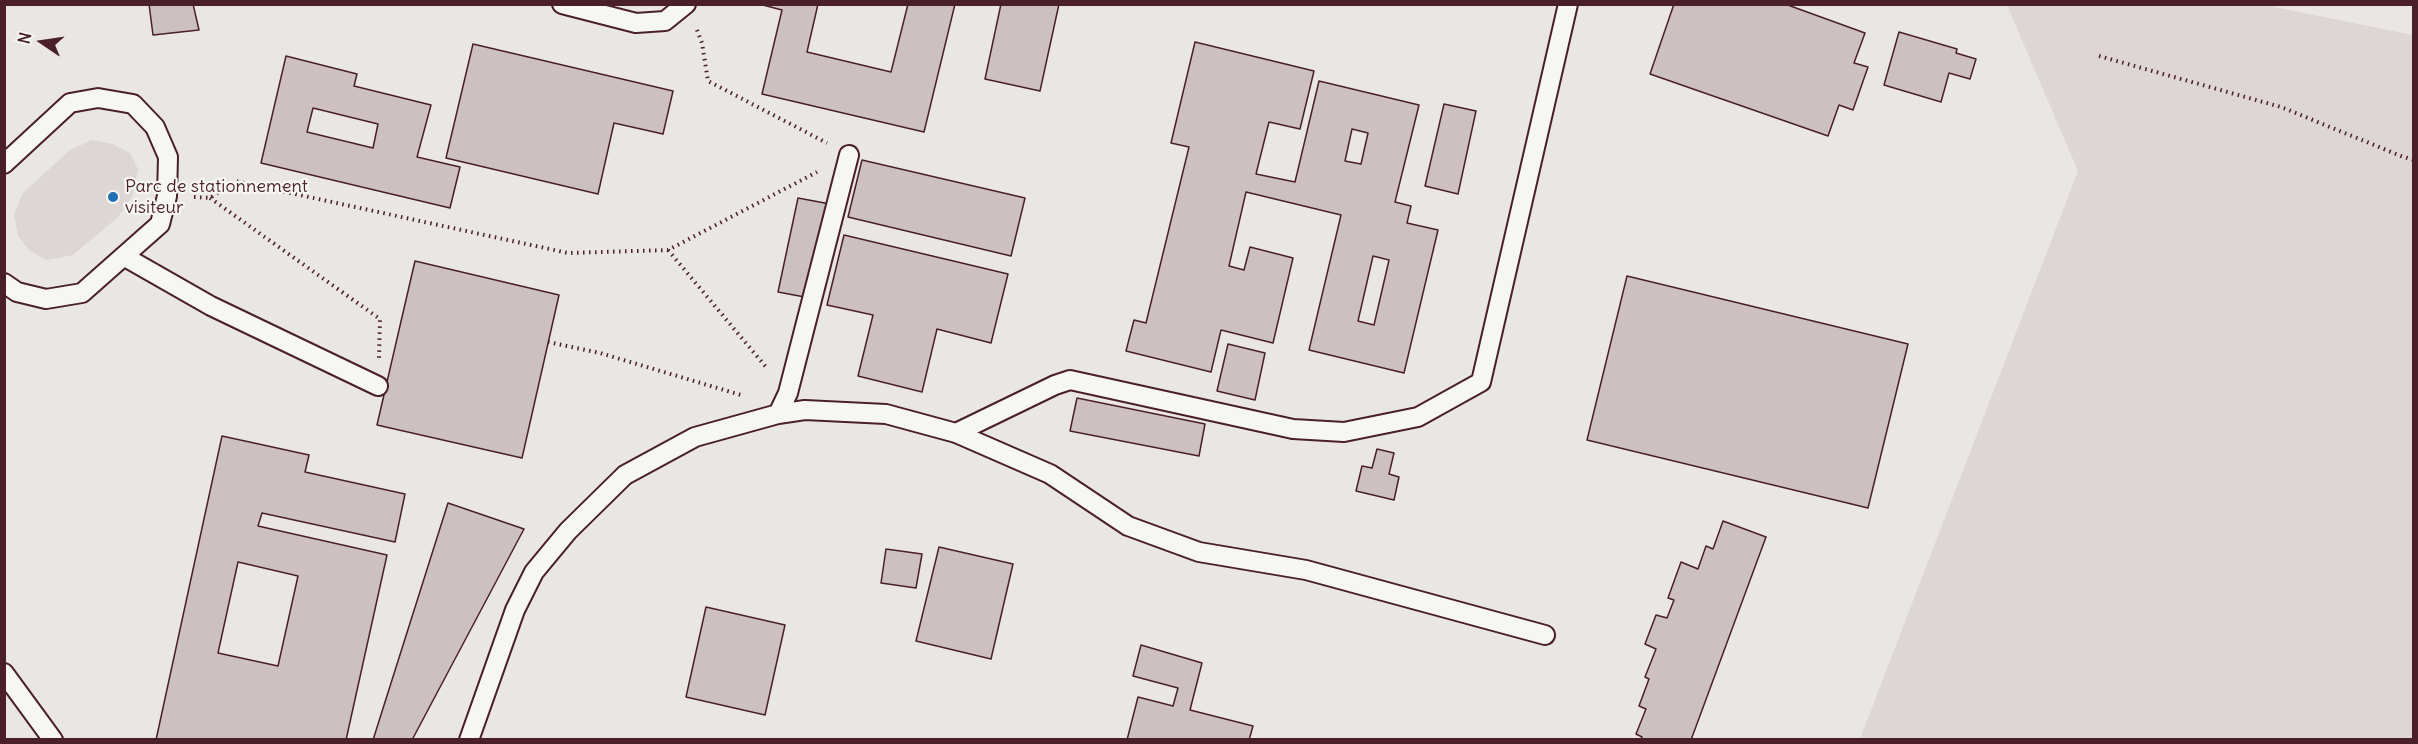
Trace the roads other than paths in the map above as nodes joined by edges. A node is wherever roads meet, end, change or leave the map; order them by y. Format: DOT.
graph roads {
  1 [pos="562,4"];
  2 [pos="1569,4"];
  3 [pos="686,5"];
  4 [pos="8,152"];
  5 [pos="849,155"];
  6 [pos="125,257"];
  7 [pos="4,283"];
  8 [pos="378,386"];
  9 [pos="783,405"];
  10 [pos="956,433"];
  11 [pos="1545,635"];
  12 [pos="4,673"];
  13 [pos="53,740"];
  14 [pos="469,740"];
  1 -- 3 [label="lane"];
  2 -- 10 [label="lane"];
  4 -- 6 [label="lane"];
  5 -- 9 [label="lane"];
  6 -- 7 [label="lane"];
  6 -- 8 [label="lane"];
  9 -- 10 [label="lane"];
  9 -- 14 [label="lane"];
  10 -- 11 [label="lane"];
  12 -- 13 [label="lane"];
}
